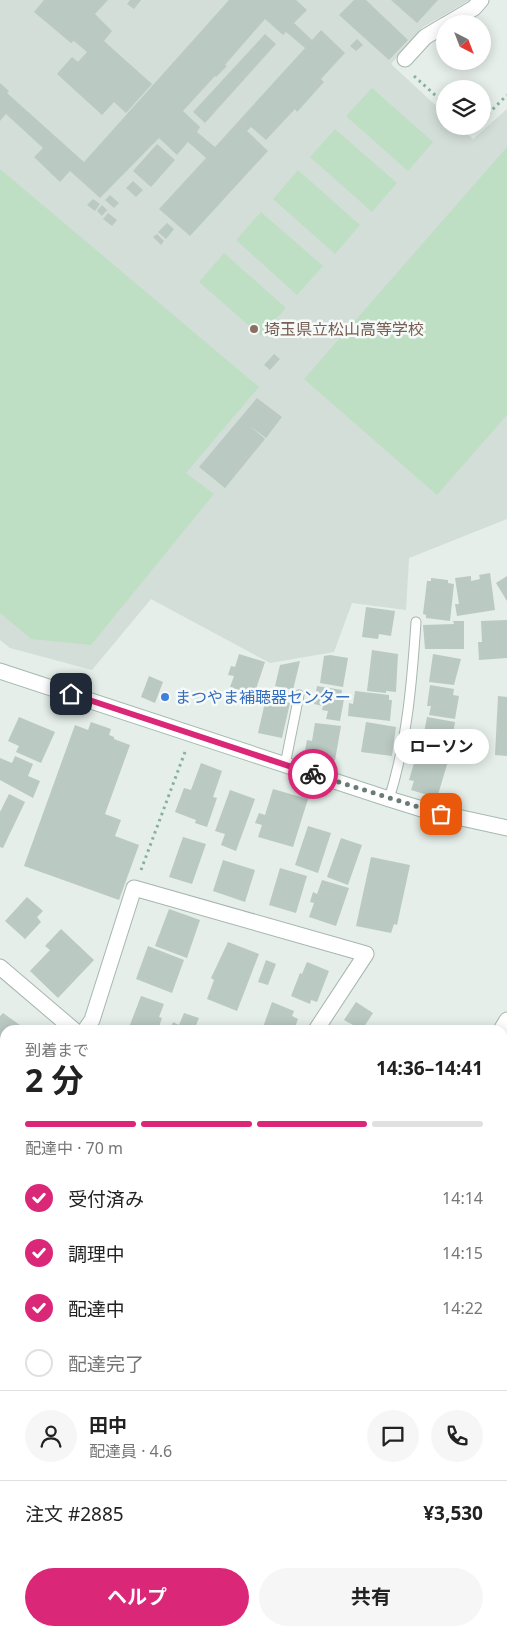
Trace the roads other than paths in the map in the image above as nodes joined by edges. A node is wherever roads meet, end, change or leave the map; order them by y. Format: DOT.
graph roads {
  1 [pos="481,0"];
  2 [pos="462,15"];
  3 [pos="436,30"];
  4 [pos="405,59"];
  5 [pos="416,622"];
  6 [pos="0,671"];
  7 [pos="299,696"];
  8 [pos="285,765"];
  9 [pos="389,799"];
  10 [pos="507,828"];
  11 [pos="2,974"];
  12 [pos="68,1025"];
  13 [pos="88,1025"];
  14 [pos="319,1025"];
  1 -- 2 [label="street"];
  3 -- 4 [label="street"];
  5 -- 9 [label="lane"];
  6 -- 8 [label="street"];
  7 -- 8 [label="lane"];
  8 -- 9 [label="street"];
  9 -- 10 [label="street"];
  11 -- 12 [label="street"];
  13 -- 14 [label="street"];
}
